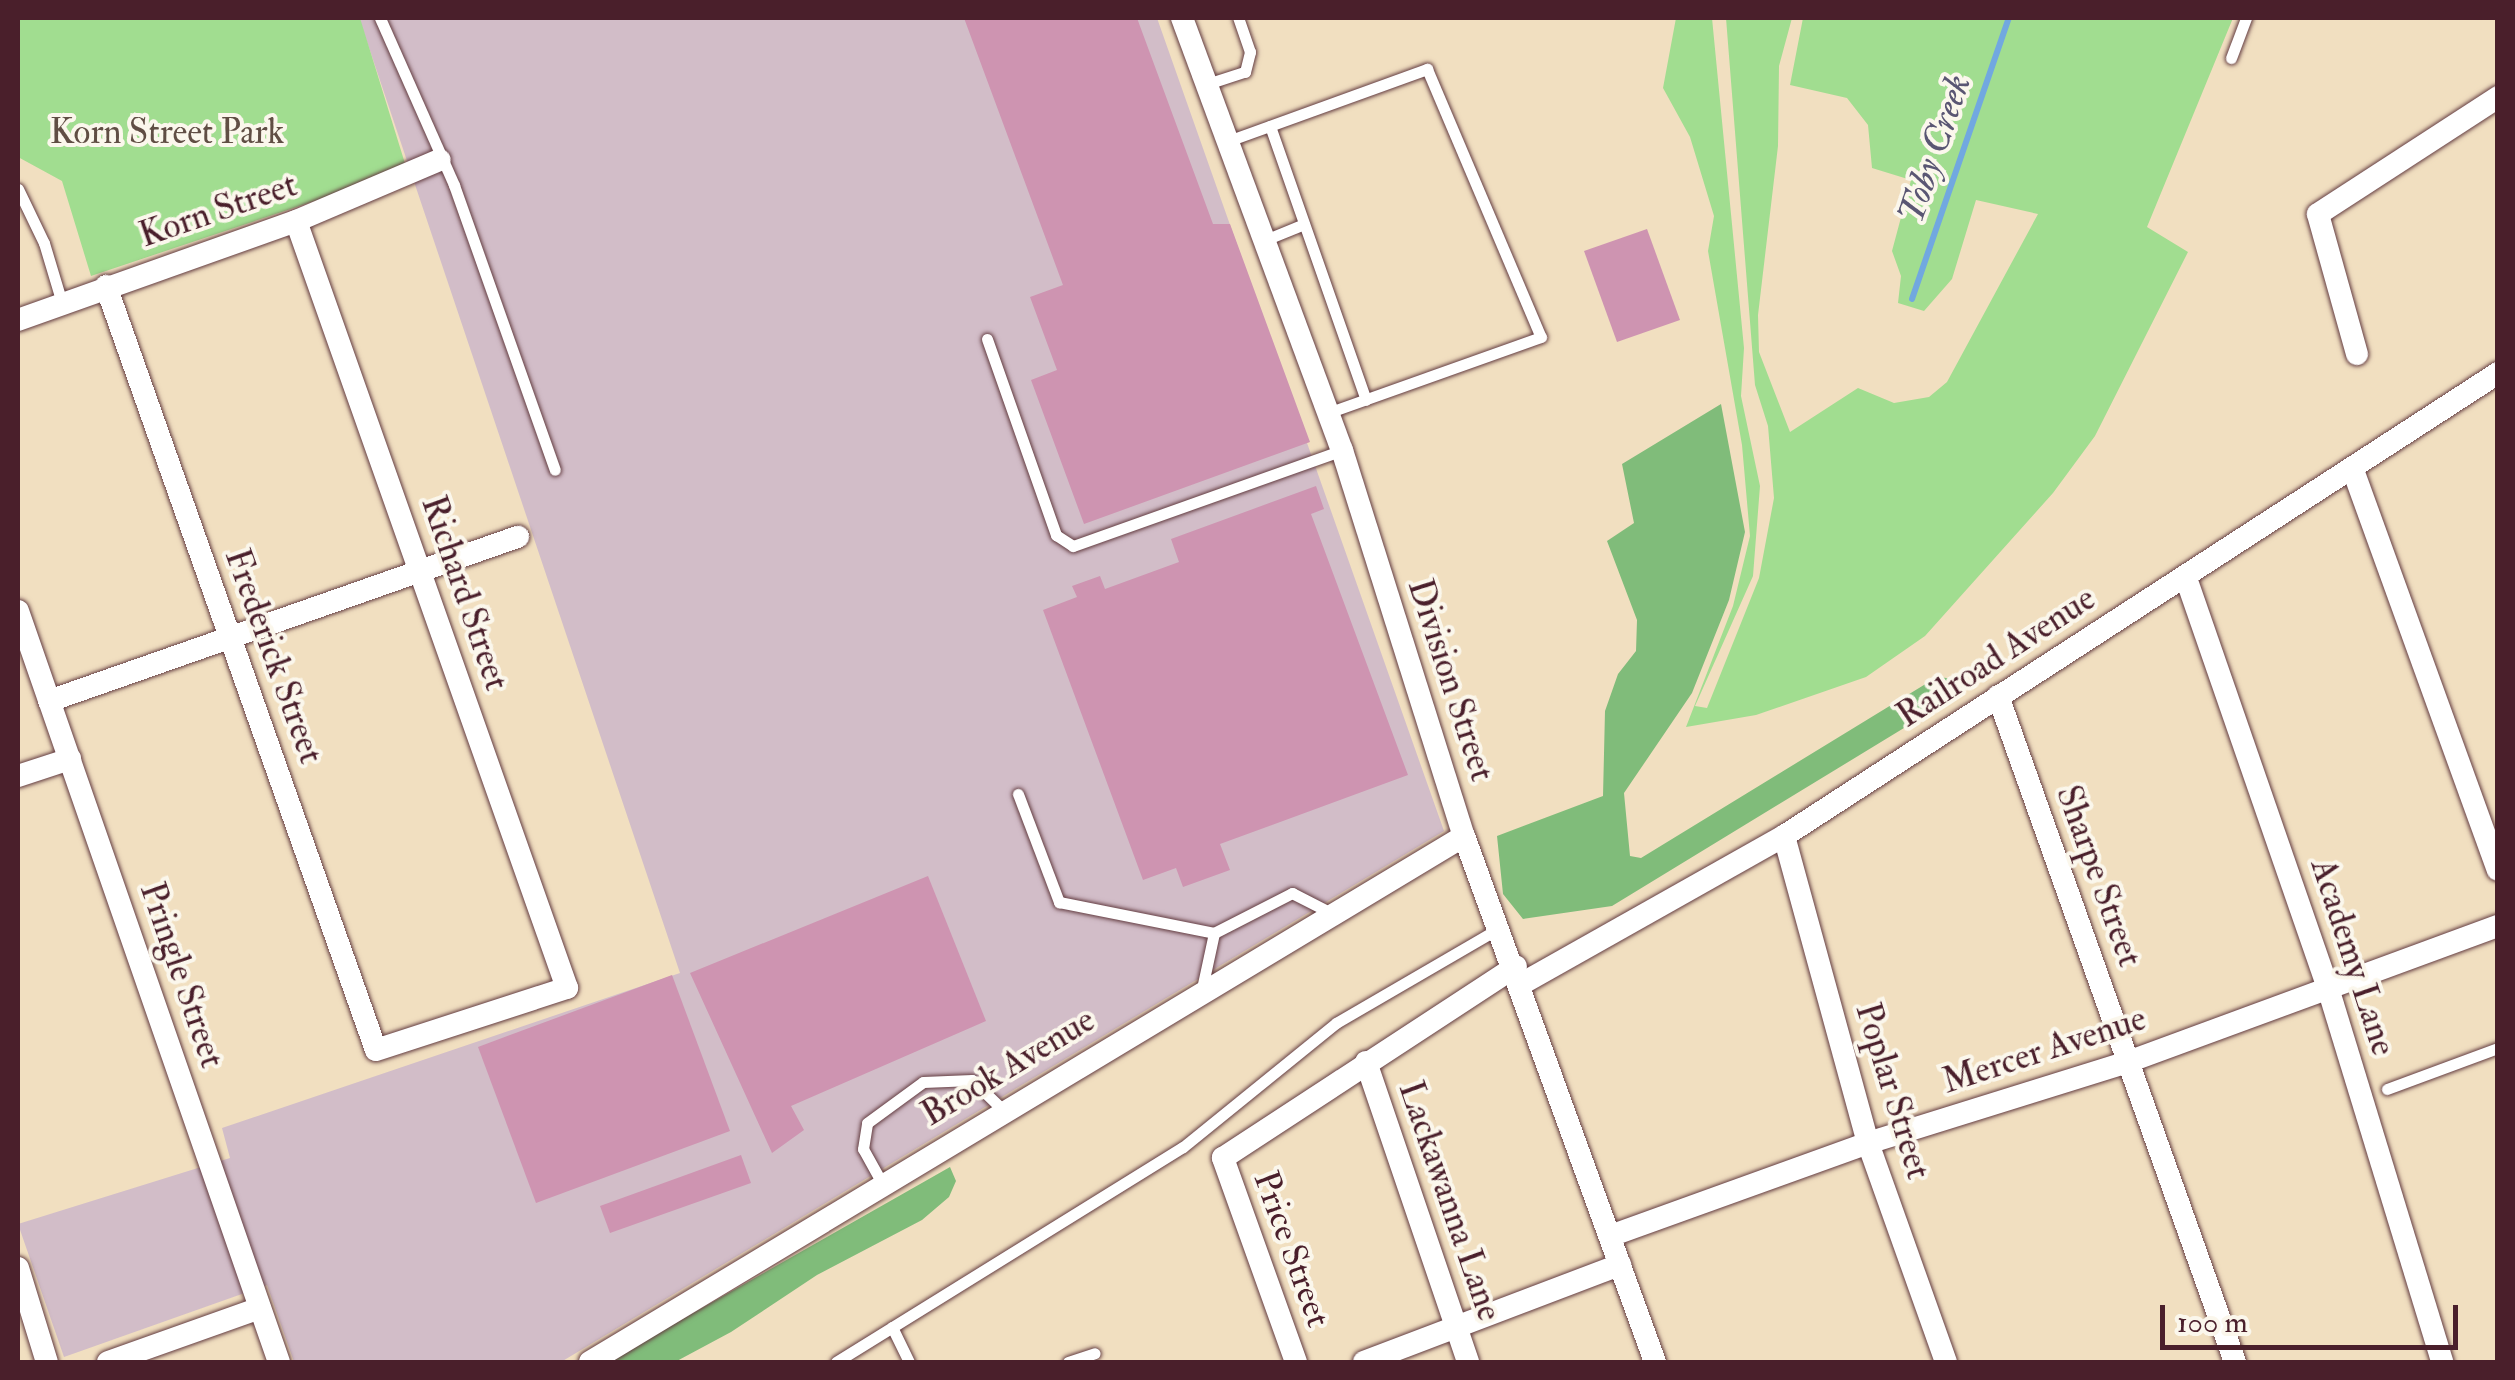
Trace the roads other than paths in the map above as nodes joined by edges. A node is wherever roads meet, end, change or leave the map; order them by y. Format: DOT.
graph roads {
  1 [pos="380,18"];
  2 [pos="1182,18"];
  3 [pos="1238,18"];
  4 [pos="2246,18"];
  5 [pos="2231,58"];
  6 [pos="1207,84"];
  7 [pos="2498,97"];
  8 [pos="1270,126"];
  9 [pos="1228,141"];
  10 [pos="440,160"];
  11 [pos="18,189"];
  12 [pos="296,221"];
  13 [pos="1304,224"];
  14 [pos="1264,240"];
  15 [pos="106,286"];
  16 [pos="62,303"];
  17 [pos="18,320"];
  18 [pos="987,338"];
  19 [pos="2357,354"];
  20 [pos="2498,372"];
  21 [pos="1366,400"];
  22 [pos="1328,413"];
  23 [pos="1342,450"];
  24 [pos="554,470"];
  25 [pos="2353,470"];
  26 [pos="518,536"];
  27 [pos="420,569"];
  28 [pos="2186,578"];
  29 [pos="18,612"];
  30 [pos="229,634"];
  31 [pos="1998,696"];
  32 [pos="49,701"];
  33 [pos="70,759"];
  34 [pos="18,776"];
  35 [pos="1018,794"];
  36 [pos="1464,836"];
  37 [pos="1784,836"];
  38 [pos="2498,870"];
  39 [pos="1334,914"];
  40 [pos="2498,926"];
  41 [pos="1500,927"];
  42 [pos="1214,934"];
  43 [pos="1519,974"];
  44 [pos="2328,988"];
  45 [pos="1201,993"];
  46 [pos="2498,1048"];
  47 [pos="376,1050"];
  48 [pos="1366,1062"];
  49 [pos="2128,1062"];
  50 [pos="2387,1090"];
  51 [pos="1004,1110"];
  52 [pos="1868,1143"];
  53 [pos="1223,1158"];
  54 [pos="882,1183"];
  55 [pos="1610,1236"];
  56 [pos="1620,1264"];
  57 [pos="18,1268"];
  58 [pos="260,1308"];
  59 [pos="1454,1326"];
  60 [pos="892,1327"];
  61 [pos="1095,1353"];
  62 [pos="118,1361"];
  63 [pos="47,1362"];
  64 [pos="279,1362"];
  65 [pos="590,1362"];
  66 [pos="836,1362"];
  67 [pos="909,1362"];
  68 [pos="1068,1362"];
  69 [pos="1296,1362"];
  70 [pos="1364,1362"];
  71 [pos="1468,1362"];
  72 [pos="1655,1362"];
  73 [pos="1946,1362"];
  74 [pos="2235,1362"];
  75 [pos="2442,1362"];
  1 -- 10 [label="lane"];
  2 -- 6 [label="street, Division Street"];
  3 -- 6 [label="lane"];
  4 -- 5 [label="lane"];
  6 -- 9 [label="street, Division Street"];
  7 -- 19 [label="street"];
  8 -- 9 [label="lane"];
  8 -- 13 [label="lane"];
  8 -- 21 [label="lane"];
  9 -- 14 [label="street, Division Street"];
  10 -- 12 [label="street, Korn Street"];
  10 -- 24 [label="lane"];
  11 -- 16 [label="lane"];
  12 -- 15 [label="street, Korn Street"];
  12 -- 27 [label="street, Richard Street"];
  13 -- 14 [label="lane"];
  13 -- 21 [label="lane"];
  14 -- 22 [label="street, Division Street"];
  15 -- 16 [label="street, Korn Street"];
  15 -- 30 [label="street, Frederick Street"];
  16 -- 17 [label="street, Korn Street"];
  18 -- 23 [label="lane"];
  20 -- 25 [label="street, Railroad Avenue"];
  21 -- 22 [label="lane"];
  22 -- 23 [label="street, Division Street"];
  23 -- 36 [label="street, Division Street"];
  25 -- 28 [label="street, Railroad Avenue"];
  25 -- 38 [label="street"];
  26 -- 27 [label="street"];
  27 -- 30 [label="street"];
  27 -- 47 [label="street, Richard Street"];
  28 -- 31 [label="street, Railroad Avenue"];
  28 -- 44 [label="street, Academy Lane"];
  29 -- 32 [label="street, Pringle Street"];
  30 -- 32 [label="street"];
  30 -- 47 [label="street, Frederick Street"];
  31 -- 37 [label="street, Railroad Avenue"];
  31 -- 49 [label="street, Sharpe Street"];
  32 -- 33 [label="street, Pringle Street"];
  33 -- 34 [label="street"];
  33 -- 58 [label="street, Pringle Street"];
  35 -- 42 [label="lane"];
  36 -- 39 [label="street, Brook Avenue"];
  36 -- 41 [label="street, Division Street"];
  37 -- 43 [label="street, Railroad Avenue"];
  37 -- 52 [label="street, Poplar Street"];
  39 -- 42 [label="lane"];
  39 -- 45 [label="street, Brook Avenue"];
  40 -- 44 [label="street, Mercer Avenue"];
  41 -- 43 [label="street, Division Street"];
  41 -- 60 [label="lane"];
  42 -- 45 [label="lane"];
  43 -- 48 [label="street, Railroad Avenue"];
  43 -- 55 [label="street, Division Street"];
  44 -- 49 [label="street, Mercer Avenue"];
  44 -- 75 [label="street, Academy Lane"];
  45 -- 51 [label="street, Brook Avenue"];
  46 -- 50 [label="lane"];
  48 -- 53 [label="street, Railroad Avenue"];
  48 -- 59 [label="street, Lackawanna Lane"];
  49 -- 52 [label="street, Mercer Avenue"];
  49 -- 74 [label="street, Sharpe Street"];
  51 -- 54 [label="street, Brook Avenue"];
  51 -- 54 [label="lane"];
  52 -- 55 [label="street, Mercer Avenue"];
  52 -- 73 [label="street, Poplar Street"];
  53 -- 69 [label="street, Price Street"];
  54 -- 65 [label="street, Brook Avenue"];
  55 -- 56 [label="street, Division Street"];
  56 -- 59 [label="street"];
  56 -- 72 [label="street, Division Street"];
  57 -- 63 [label="street"];
  58 -- 62 [label="street"];
  58 -- 64 [label="street, Pringle Street"];
  59 -- 70 [label="street"];
  59 -- 71 [label="street, Lackawanna Lane"];
  60 -- 66 [label="lane"];
  60 -- 67 [label="lane"];
  61 -- 68 [label="lane"];
}
